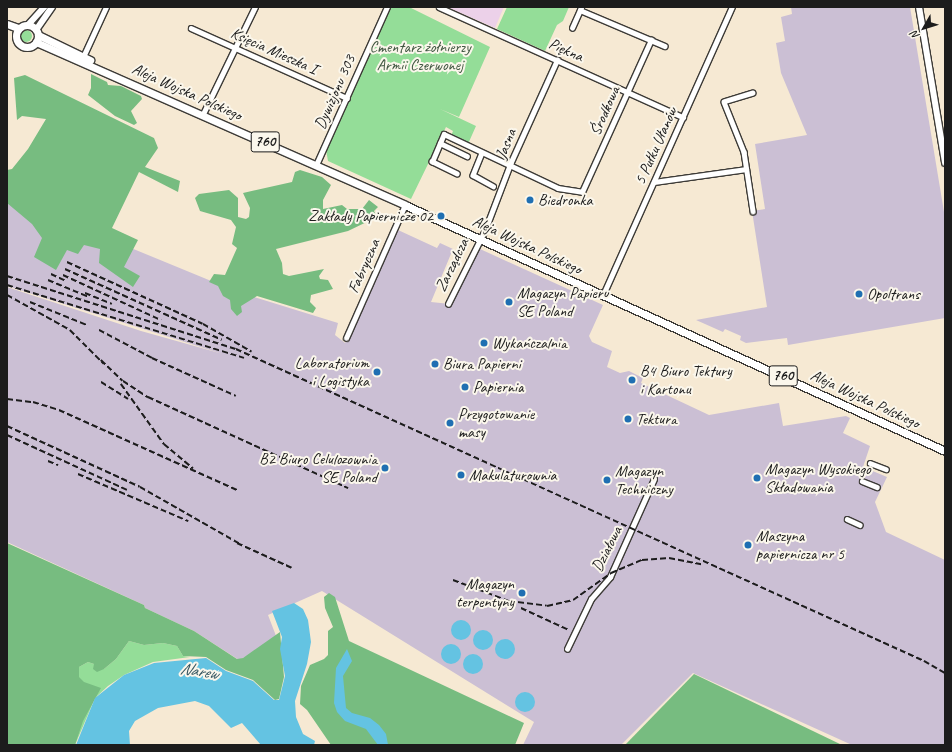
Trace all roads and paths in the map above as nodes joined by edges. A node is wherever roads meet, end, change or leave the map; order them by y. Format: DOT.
graph roads {
  1 [pos="44,7"];
  2 [pos="52,7"];
  3 [pos="106,7"];
  4 [pos="255,7"];
  5 [pos="387,7"];
  6 [pos="439,7"];
  7 [pos="732,7"];
  8 [pos="919,7"];
  9 [pos="581,8"];
  10 [pos="7,24"];
  11 [pos="28,25"];
  12 [pos="7,28"];
  13 [pos="191,28"];
  14 [pos="572,28"];
  15 [pos="17,31"];
  16 [pos="36,36"];
  17 [pos="651,40"];
  18 [pos="665,46"];
  19 [pos="234,49"];
  20 [pos="83,57"];
  21 [pos="557,60"];
  22 [pos="118,76"];
  23 [pos="627,92"];
  24 [pos="753,93"];
  25 [pos="347,98"];
  26 [pos="203,114"];
  27 [pos="683,117"];
  28 [pos="440,143"];
  29 [pos="482,153"];
  30 [pos="466,156"];
  31 [pos="945,163"];
  32 [pos="316,166"];
  33 [pos="511,167"];
  34 [pos="746,168"];
  35 [pos="456,174"];
  36 [pos="654,182"];
  37 [pos="493,186"];
  38 [pos="405,205"];
  39 [pos="753,211"];
  40 [pos="480,238"];
  41 [pos="603,295"];
  42 [pos="448,304"];
  43 [pos="346,338"];
  44 [pos="945,451"];
  45 [pos="870,463"];
  46 [pos="886,470"];
  47 [pos="654,479"];
  48 [pos="862,480"];
  49 [pos="877,487"];
  50 [pos="847,519"];
  51 [pos="860,525"];
  52 [pos="567,649"];
  1 -- 11 [label="street"];
  2 -- 16 [label="street"];
  3 -- 20 [label="street"];
  4 -- 19 [label="street"];
  5 -- 25 [label="street, Dywizjonu 303"];
  6 -- 21 [label="street, Piękna"];
  7 -- 27 [label="street, 5 Pułku Ułanów"];
  8 -- 31 [label="street"];
  9 -- 14 [label="street"];
  9 -- 17 [label="street"];
  10 -- 15 [label="main road, 760"];
  11 -- 15 [label="main road"];
  11 -- 16 [label="main road, 760"];
  12 -- 15 [label="main road, 760"];
  13 -- 19 [label="street, Księcia Mieszka I"];
  15 -- 16 [label="main road, 760"];
  16 -- 20 [label="main road, Aleja Wojska Polskiego / 760"];
  16 -- 22 [label="main road, Aleja Wojska Polskiego / 760"];
  17 -- 18 [label="street"];
  17 -- 23 [label="street, Środkowa"];
  19 -- 25 [label="street, Księcia Mieszka I"];
  19 -- 26 [label="street"];
  20 -- 22 [label="main road, Aleja Wojska Polskiego / 760"];
  21 -- 23 [label="street, Piękna"];
  21 -- 33 [label="street, Jasna"];
  22 -- 26 [label="main road, Aleja Wojska Polskiego / 760"];
  23 -- 27 [label="street, Piękna"];
  23 -- 33 [label="street, Środkowa"];
  24 -- 34 [label="street"];
  25 -- 32 [label="street, Dywizjonu 303"];
  26 -- 32 [label="main road, Aleja Wojska Polskiego / 760"];
  27 -- 36 [label="street, 5 Pułku Ułanów"];
  28 -- 29 [label="street"];
  28 -- 30 [label="street"];
  28 -- 35 [label="street"];
  29 -- 33 [label="street"];
  29 -- 37 [label="street"];
  32 -- 38 [label="main road, Aleja Wojska Polskiego / 760"];
  33 -- 40 [label="street, Jasna"];
  34 -- 36 [label="street"];
  34 -- 39 [label="street"];
  36 -- 41 [label="street, 5 Pułku Ułanów"];
  38 -- 40 [label="main road, Aleja Wojska Polskiego / 760"];
  38 -- 43 [label="street, Fabryczna"];
  40 -- 41 [label="main road, Aleja Wojska Polskiego / 760"];
  40 -- 42 [label="street, Zarządcza"];
  41 -- 44 [label="main road, Aleja Wojska Polskiego / 760"];
  45 -- 46 [label="street"];
  47 -- 52 [label="street, Działowa"];
  48 -- 49 [label="street"];
  50 -- 51 [label="street"];
}
